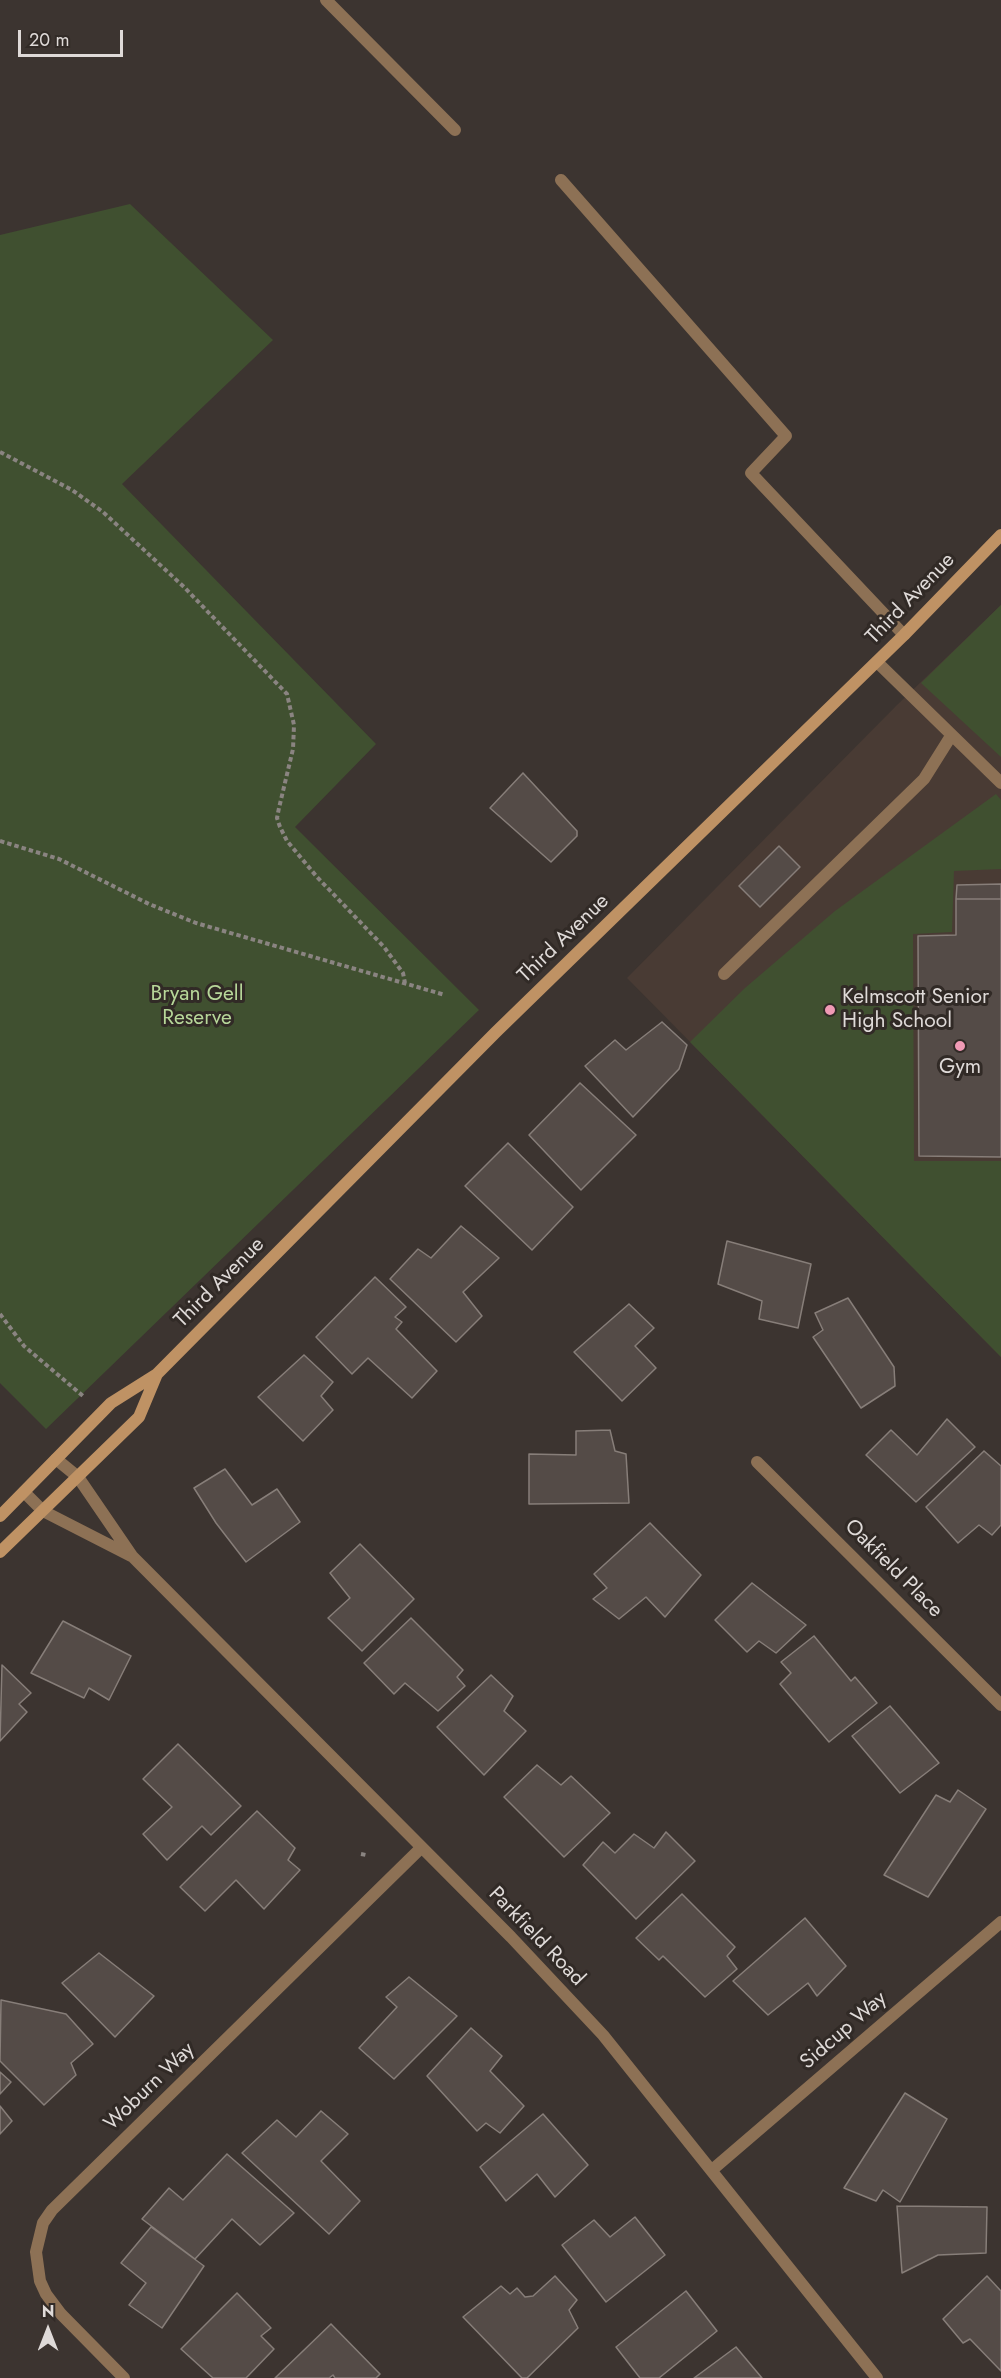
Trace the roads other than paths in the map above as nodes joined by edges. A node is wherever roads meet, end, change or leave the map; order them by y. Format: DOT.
graph roads {
  1 [pos="326,0"];
  2 [pos="455,130"];
  3 [pos="561,180"];
  4 [pos="1001,535"];
  5 [pos="904,636"];
  6 [pos="877,662"];
  7 [pos="951,736"];
  8 [pos="1001,783"];
  9 [pos="724,974"];
  10 [pos="157,1374"];
  11 [pos="56,1459"];
  12 [pos="758,1462"];
  13 [pos="78,1477"];
  14 [pos="24,1492"];
  15 [pos="43,1511"];
  16 [pos="0,1516"];
  17 [pos="0,1552"];
  18 [pos="132,1556"];
  19 [pos="1001,1705"];
  20 [pos="421,1848"];
  21 [pos="1001,1922"];
  22 [pos="712,2170"];
  23 [pos="124,2378"];
  24 [pos="877,2378"];
  1 -- 2 [label="street"];
  3 -- 5 [label="street"];
  4 -- 5 [label="main road, Third Avenue"];
  5 -- 6 [label="main road, Third Avenue"];
  6 -- 7 [label="street"];
  6 -- 10 [label="main road, Third Avenue"];
  7 -- 8 [label="street"];
  7 -- 9 [label="street"];
  10 -- 11 [label="main road, Third Avenue"];
  10 -- 13 [label="main road, Third Avenue"];
  11 -- 13 [label="street, Parkfield Road"];
  11 -- 14 [label="main road, Third Avenue"];
  12 -- 19 [label="street, Oakfield Place"];
  13 -- 15 [label="main road, Third Avenue"];
  13 -- 18 [label="street, Parkfield Road"];
  14 -- 15 [label="street, Parkfield Road"];
  14 -- 16 [label="main road, Third Avenue"];
  15 -- 17 [label="main road, Third Avenue"];
  15 -- 18 [label="street, Parkfield Road"];
  18 -- 20 [label="street, Parkfield Road"];
  20 -- 22 [label="street, Parkfield Road"];
  20 -- 23 [label="street, Woburn Way"];
  21 -- 22 [label="street, Sidcup Way"];
  22 -- 24 [label="street, Parkfield Road"];
}
